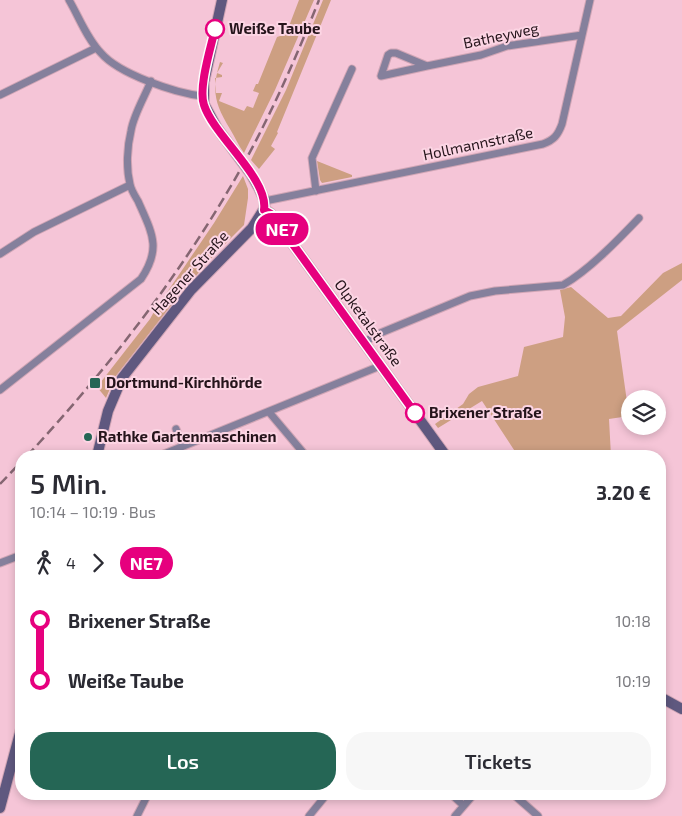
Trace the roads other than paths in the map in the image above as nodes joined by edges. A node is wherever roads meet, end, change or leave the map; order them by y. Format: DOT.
graph roads {
  1 [pos="70,0"];
  2 [pos="222,0"];
  3 [pos="590,0"];
  4 [pos="582,35"];
  5 [pos="96,48"];
  6 [pos="427,66"];
  7 [pos="352,69"];
  8 [pos="151,82"];
  9 [pos="0,95"];
  10 [pos="202,96"];
  11 [pos="130,185"];
  12 [pos="316,191"];
  13 [pos="265,205"];
  14 [pos="639,218"];
  15 [pos="0,254"];
  16 [pos="363,343"];
  17 [pos="380,366"];
  18 [pos="0,390"];
  19 [pos="269,412"];
  20 [pos="176,429"];
  21 [pos="183,446"];
  22 [pos="98,450"];
  23 [pos="174,450"];
  24 [pos="301,450"];
  25 [pos="442,450"];
  26 [pos="15,557"];
  27 [pos="0,563"];
  28 [pos="666,700"];
  29 [pos="682,709"];
  30 [pos="15,752"];
  31 [pos="145,800"];
  32 [pos="322,800"];
  33 [pos="458,800"];
  34 [pos="468,800"];
  35 [pos="521,800"];
  36 [pos="463,805"];
  37 [pos="0,808"];
  38 [pos="137,816"];
  39 [pos="310,816"];
  40 [pos="454,816"];
  41 [pos="538,816"];
  1 -- 5 [label="street"];
  2 -- 10 [label="main road"];
  3 -- 4 [label="street, Hollmannstraße"];
  4 -- 6 [label="street, Batheyweg"];
  4 -- 12 [label="street, Hollmannstraße"];
  5 -- 8 [label="street"];
  5 -- 9 [label="street"];
  6 -- 6 [label="street, Batheyweg"];
  7 -- 12 [label="street"];
  8 -- 10 [label="street"];
  8 -- 11 [label="street"];
  10 -- 13 [label="main road"];
  11 -- 15 [label="street"];
  11 -- 18 [label="street"];
  12 -- 13 [label="street, Hollmannstraße"];
  13 -- 16 [label="main road, Olpketalstraße"];
  13 -- 22 [label="main road, Hagener Straße"];
  14 -- 16 [label="street"];
  16 -- 17 [label="main road, Olpketalstraße"];
  17 -- 19 [label="street"];
  17 -- 25 [label="main road, Olpketalstraße"];
  19 -- 21 [label="street"];
  19 -- 24 [label="street"];
  20 -- 21 [label="street"];
  21 -- 23 [label="street"];
  26 -- 27 [label="street"];
  28 -- 29 [label="main road"];
  30 -- 37 [label="main road"];
  31 -- 38 [label="street"];
  32 -- 39 [label="street"];
  33 -- 36 [label="street"];
  34 -- 36 [label="street"];
  35 -- 41 [label="street"];
  36 -- 40 [label="street"];
}
